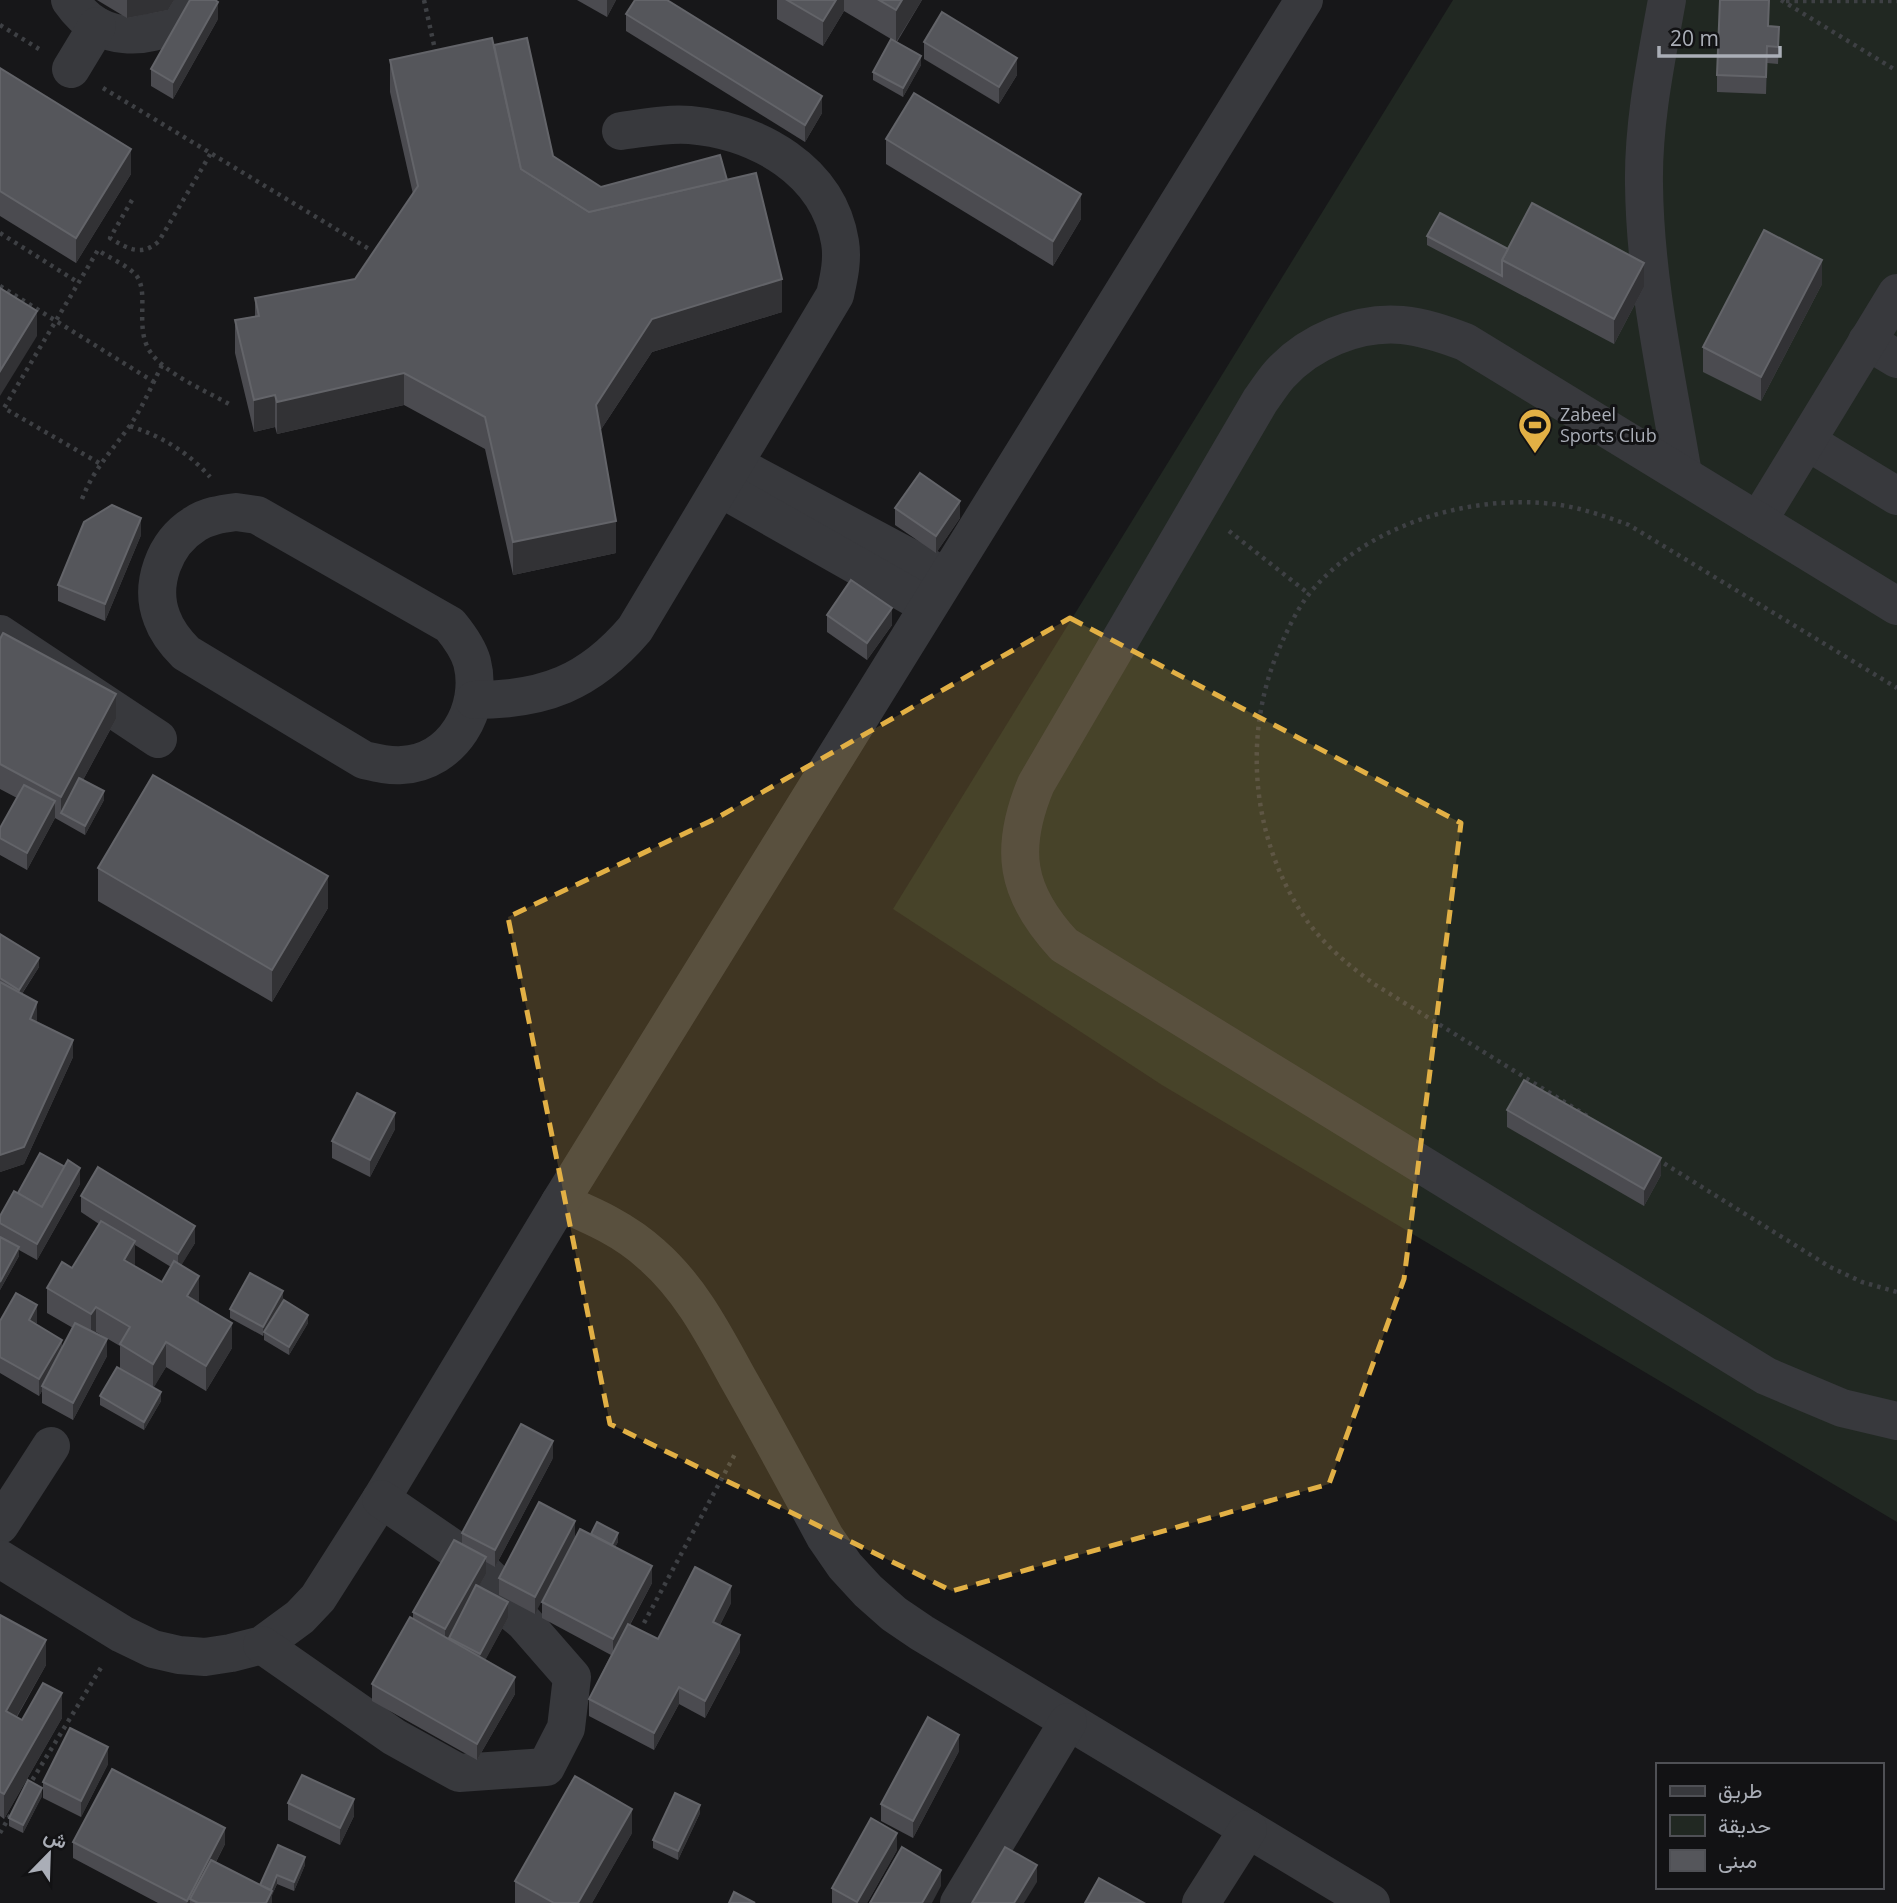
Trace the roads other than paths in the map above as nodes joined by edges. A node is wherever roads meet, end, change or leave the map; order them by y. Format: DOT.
graph roads {
  1 [pos="70,0"];
  2 [pos="198,0"];
  3 [pos="1304,0"];
  4 [pos="1667,0"];
  5 [pos="97,26"];
  6 [pos="71,69"];
  7 [pos="621,131"];
  8 [pos="1897,293"];
  9 [pos="1882,350"];
  10 [pos="1808,442"];
  11 [pos="1683,474"];
  12 [pos="727,476"];
  13 [pos="1897,496"];
  14 [pos="1758,521"];
  15 [pos="937,591"];
  16 [pos="1897,606"];
  17 [pos="0,634"];
  18 [pos="474,699"];
  19 [pos="158,739"];
  20 [pos="560,1202"];
  21 [pos="1897,1421"];
  22 [pos="51,1446"];
  23 [pos="381,1499"];
  24 [pos="0,1525"];
  25 [pos="0,1559"];
  26 [pos="262,1644"];
  27 [pos="1068,1722"];
  28 [pos="1248,1829"];
  29 [pos="959,1903"];
  30 [pos="1201,1903"];
  31 [pos="1371,1903"];
  1 -- 5 [label="street"];
  2 -- 5 [label="street"];
  3 -- 15 [label="street"];
  4 -- 11 [label="street"];
  5 -- 6 [label="street"];
  7 -- 12 [label="street"];
  8 -- 9 [label="street"];
  9 -- 10 [label="street"];
  10 -- 13 [label="street"];
  10 -- 14 [label="street"];
  11 -- 14 [label="street"];
  11 -- 21 [label="street"];
  12 -- 15 [label="street"];
  12 -- 18 [label="street"];
  14 -- 16 [label="street"];
  15 -- 20 [label="street"];
  17 -- 19 [label="street"];
  18 -- 18 [label="street"];
  20 -- 23 [label="street"];
  20 -- 27 [label="street"];
  22 -- 24 [label="street"];
  23 -- 26 [label="street"];
  23 -- 26 [label="street"];
  25 -- 26 [label="street"];
  27 -- 28 [label="street"];
  27 -- 29 [label="street"];
  28 -- 30 [label="street"];
  28 -- 31 [label="street"];
}
